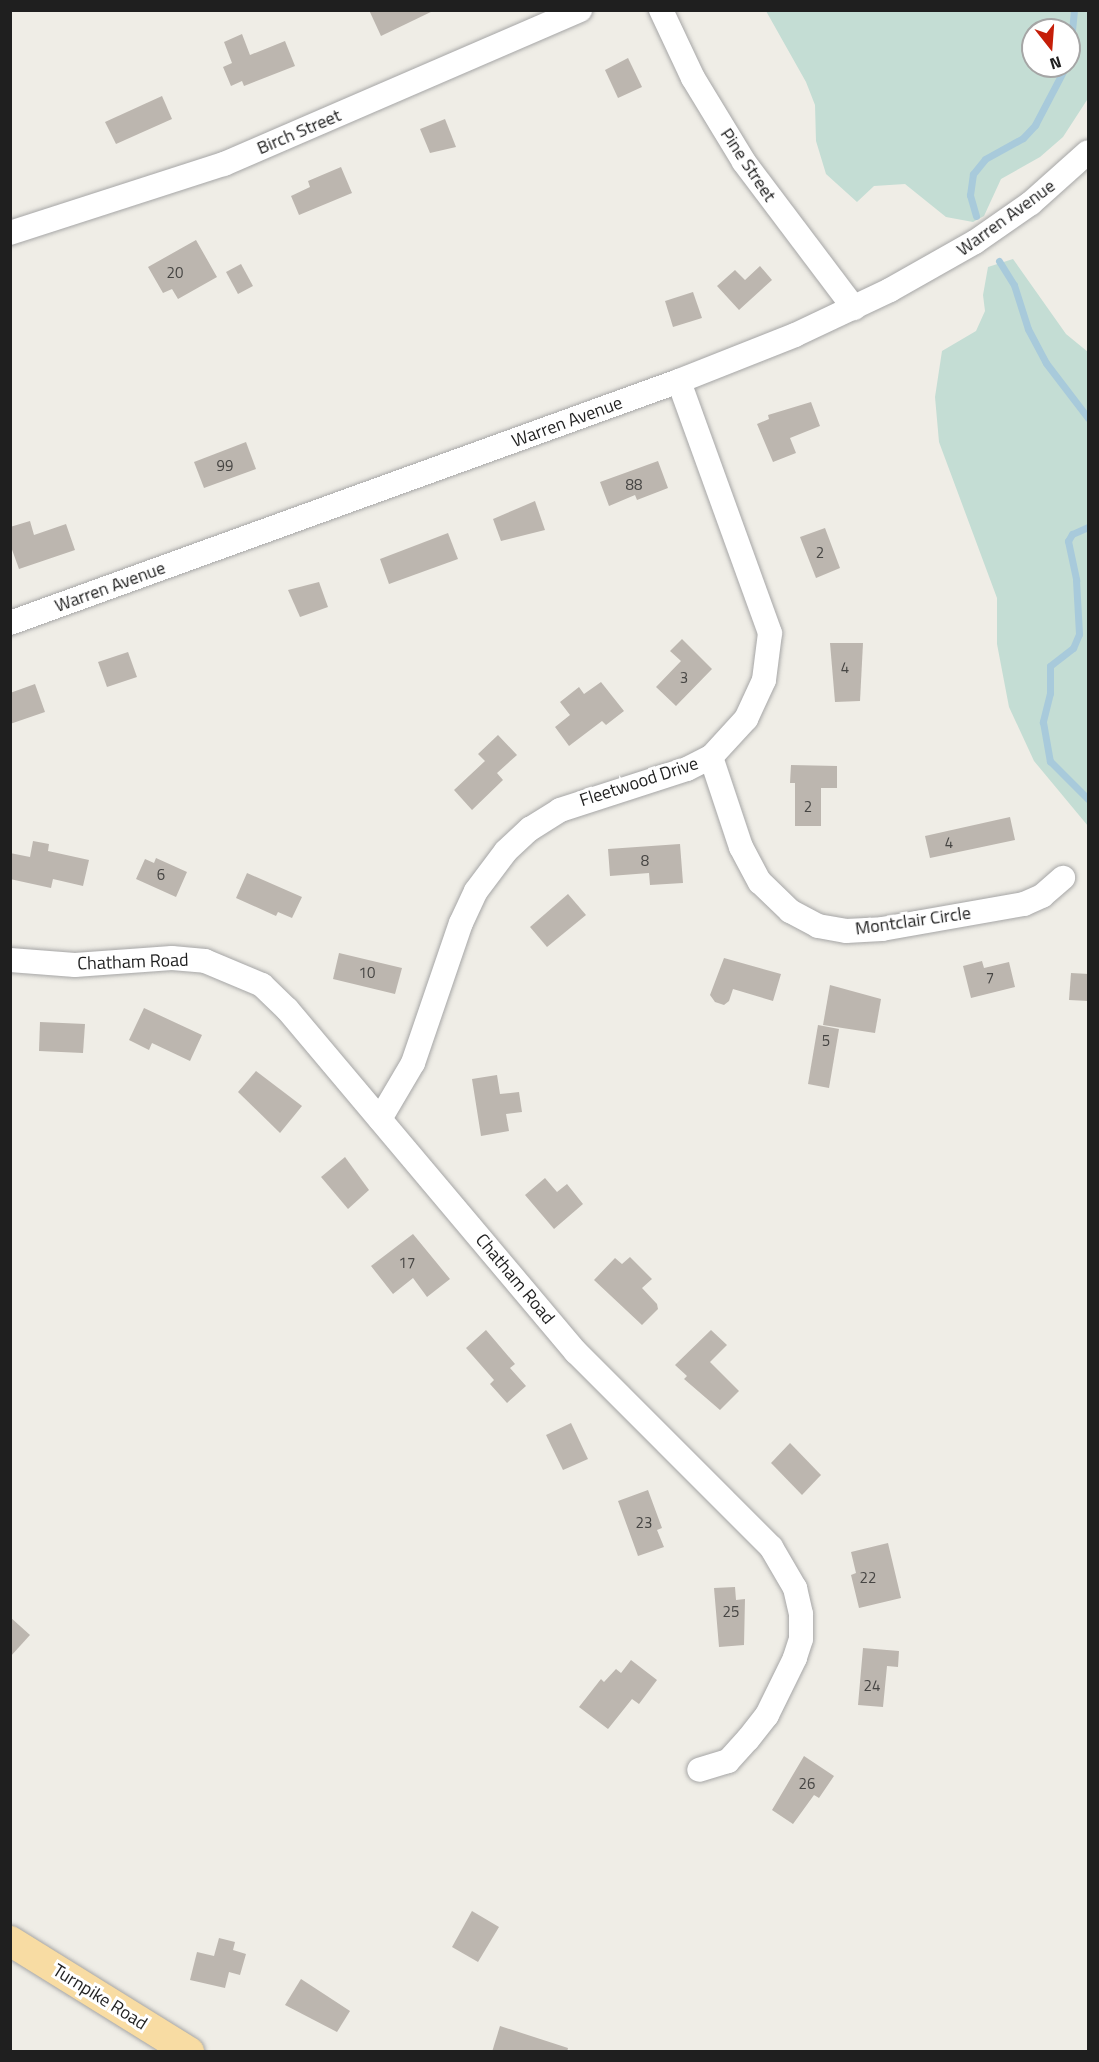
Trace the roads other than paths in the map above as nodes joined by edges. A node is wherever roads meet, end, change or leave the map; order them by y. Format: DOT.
graph roads {
  1 [pos="580,10"];
  2 [pos="661,10"];
  3 [pos="1089,152"];
  4 [pos="10,233"];
  5 [pos="854,308"];
  6 [pos="680,381"];
  7 [pos="10,623"];
  8 [pos="711,757"];
  9 [pos="1063,878"];
  10 [pos="10,960"];
  11 [pos="380,1119"];
  12 [pos="699,1770"];
  13 [pos="10,1941"];
  14 [pos="189,2052"];
  1 -- 4 [label="street, Birch Street"];
  2 -- 5 [label="street, Pine Street"];
  3 -- 5 [label="street, Warren Avenue"];
  5 -- 6 [label="street, Warren Avenue"];
  6 -- 7 [label="street, Warren Avenue"];
  6 -- 8 [label="street, Fleetwood Drive"];
  8 -- 9 [label="street, Montclair Circle"];
  8 -- 11 [label="street, Fleetwood Drive"];
  10 -- 11 [label="street, Chatham Road"];
  11 -- 12 [label="street, Chatham Road"];
  13 -- 14 [label="main road, Turnpike Road"];
}
